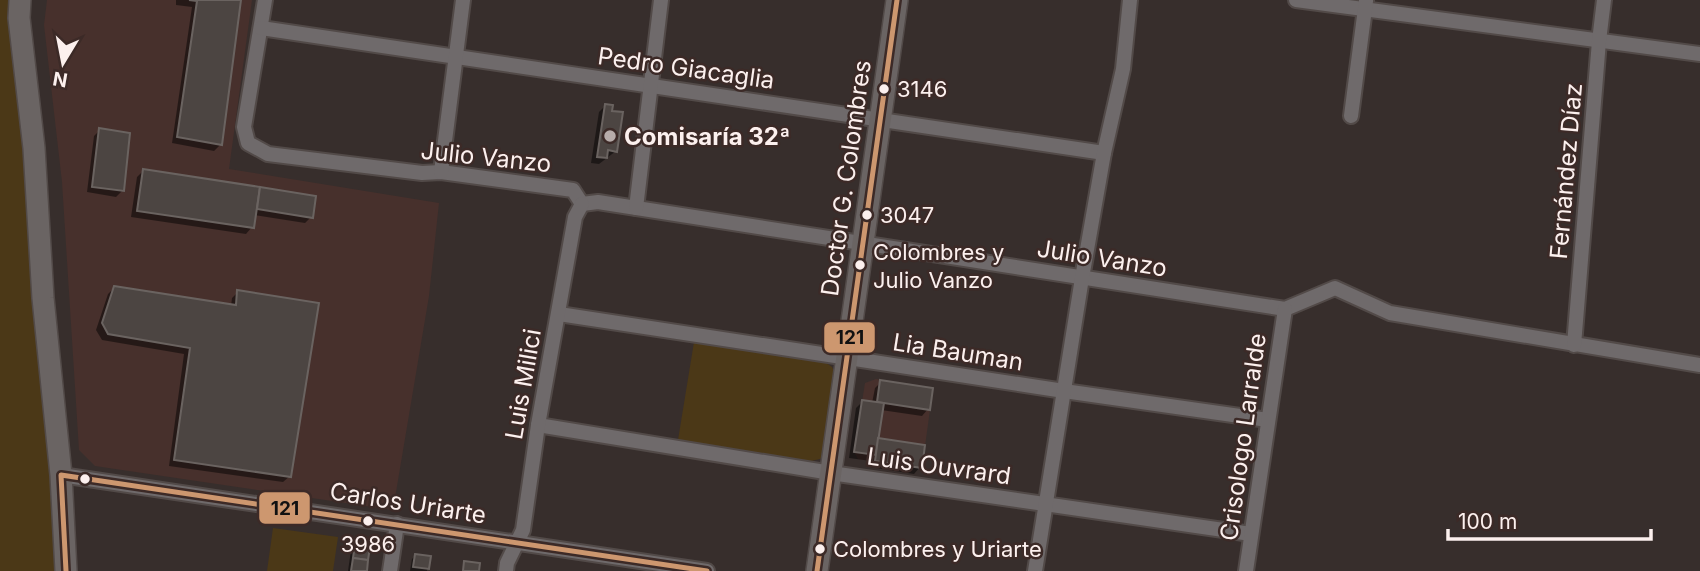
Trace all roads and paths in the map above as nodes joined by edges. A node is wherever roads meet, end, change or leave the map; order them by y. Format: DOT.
graph roads {
  1 [pos="20,0"];
  2 [pos="265,0"];
  3 [pos="463,0"];
  4 [pos="661,0"];
  5 [pos="897,0"];
  6 [pos="1130,0"];
  7 [pos="1296,0"];
  8 [pos="1604,0"];
  9 [pos="1366,4"];
  10 [pos="261,28"];
  11 [pos="1599,41"];
  12 [pos="1700,54"];
  13 [pos="456,57"];
  14 [pos="651,86"];
  15 [pos="1351,116"];
  16 [pos="881,120"];
  17 [pos="1104,153"];
  18 [pos="441,172"];
  19 [pos="582,204"];
  20 [pos="636,208"];
  21 [pos="864,243"];
  22 [pos="1082,278"];
  23 [pos="1285,309"];
  24 [pos="559,314"];
  25 [pos="1574,345"];
  26 [pos="848,358"];
  27 [pos="1700,365"];
  28 [pos="1063,391"];
  29 [pos="1268,420"];
  30 [pos="538,425"];
  31 [pos="831,473"];
  32 [pos="61,475"];
  33 [pos="1046,504"];
  34 [pos="397,524"];
  35 [pos="1251,534"];
  36 [pos="517,543"];
  37 [pos="614,564"];
  38 [pos="66,571"];
  39 [pos="390,571"];
  40 [pos="506,571"];
  41 [pos="707,571"];
  42 [pos="817,571"];
  43 [pos="1035,571"];
  44 [pos="1246,571"];
  1 -- 32 [label="street"];
  2 -- 10 [label="street"];
  3 -- 13 [label="street"];
  4 -- 14 [label="street"];
  5 -- 16 [label="street, Doctor G. Colombres"];
  6 -- 17 [label="street"];
  7 -- 9 [label="street"];
  8 -- 11 [label="street, Fernández Díaz"];
  9 -- 11 [label="street"];
  9 -- 15 [label="street"];
  10 -- 13 [label="street, Pedro Giacaglia"];
  10 -- 18 [label="street, Julio Vanzo"];
  11 -- 12 [label="street"];
  11 -- 25 [label="street, Fernández Díaz"];
  13 -- 14 [label="street, Pedro Giacaglia"];
  13 -- 18 [label="street"];
  14 -- 16 [label="street, Pedro Giacaglia"];
  14 -- 20 [label="street"];
  16 -- 17 [label="street, Pedro Giacaglia"];
  16 -- 21 [label="street, Doctor G. Colombres"];
  17 -- 22 [label="street"];
  18 -- 19 [label="street, Julio Vanzo"];
  19 -- 20 [label="street, Julio Vanzo"];
  19 -- 24 [label="street, Luis Milici"];
  20 -- 21 [label="street, Julio Vanzo"];
  21 -- 22 [label="street, Julio Vanzo"];
  21 -- 26 [label="street, Doctor G. Colombres"];
  22 -- 23 [label="street, Julio Vanzo"];
  22 -- 28 [label="street"];
  23 -- 25 [label="street"];
  23 -- 29 [label="street, Crisologo Larralde"];
  24 -- 26 [label="street, Lia Bauman"];
  24 -- 30 [label="street, Luis Milici"];
  25 -- 27 [label="street"];
  26 -- 28 [label="street, Lia Bauman"];
  26 -- 31 [label="street, Doctor G. Colombres"];
  28 -- 29 [label="street, Lia Bauman"];
  28 -- 33 [label="street"];
  29 -- 35 [label="street, Crisologo Larralde"];
  30 -- 31 [label="street, Luis Ouvrard"];
  30 -- 36 [label="street, Luis Milici"];
  31 -- 33 [label="street, Luis Ouvrard"];
  31 -- 42 [label="street, Doctor G. Colombres"];
  32 -- 34 [label="street, Carlos Uriarte"];
  32 -- 38 [label="street"];
  33 -- 35 [label="street, Luis Ouvrard"];
  33 -- 43 [label="street"];
  34 -- 36 [label="street, Carlos Uriarte"];
  34 -- 39 [label="street"];
  35 -- 44 [label="street, Crisologo Larralde"];
  36 -- 37 [label="street, Carlos Uriarte"];
  36 -- 40 [label="street, Luis Milici"];
  37 -- 41 [label="street, Carlos Uriarte"];
}
